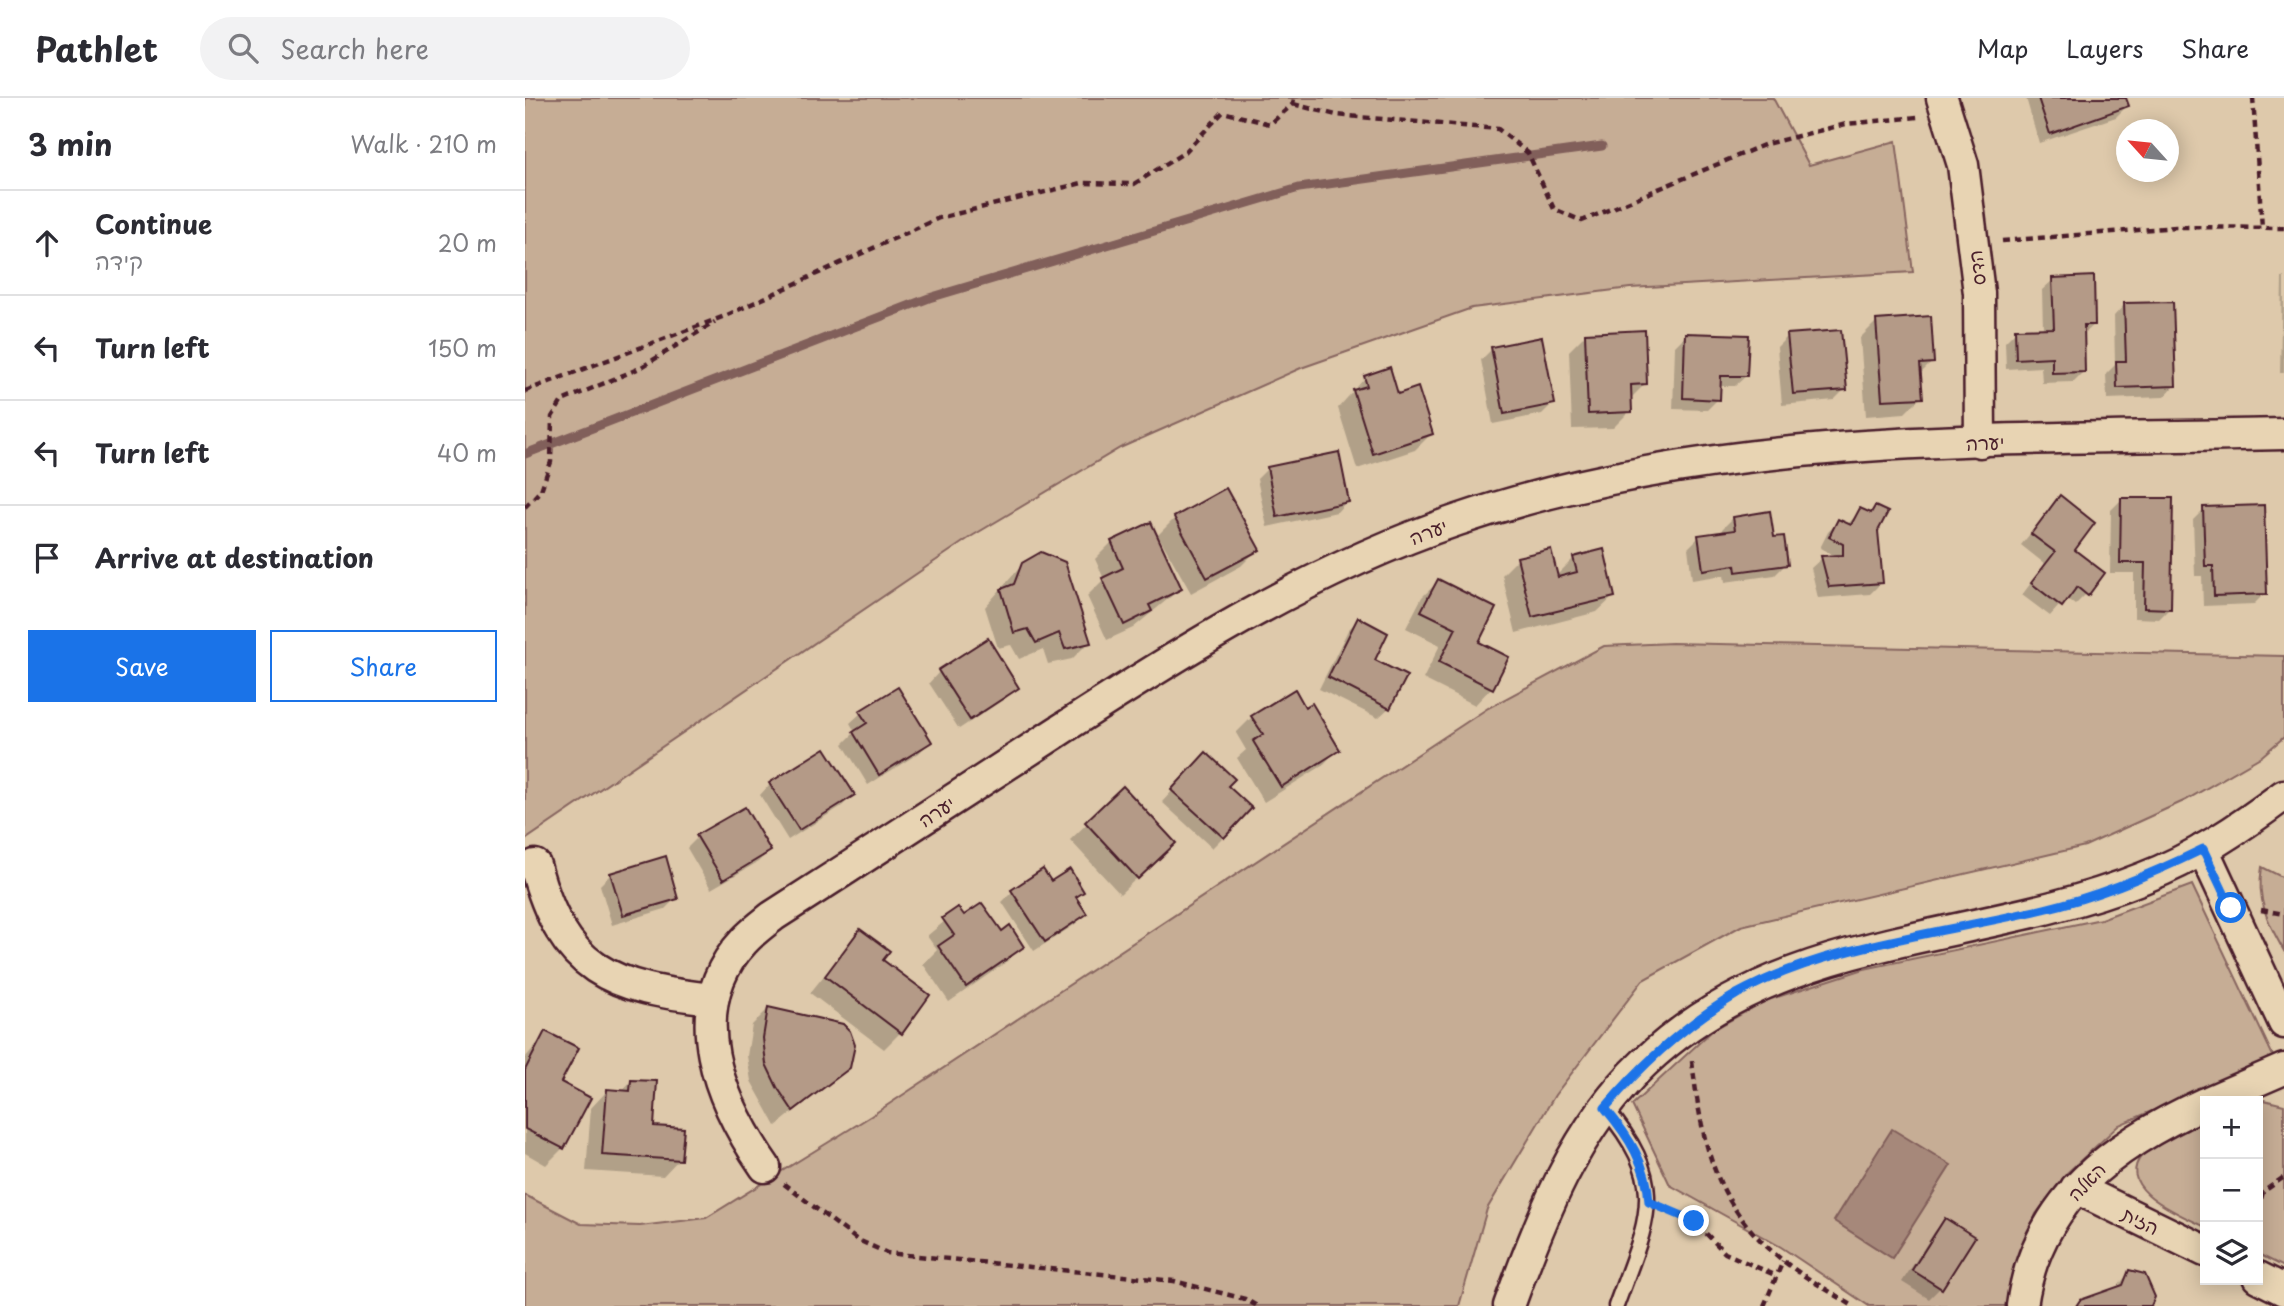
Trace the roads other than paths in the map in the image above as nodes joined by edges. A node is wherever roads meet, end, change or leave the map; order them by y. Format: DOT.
graph roads {
  1 [pos="1945,106"];
  2 [pos="2284,433"];
  3 [pos="1980,442"];
  4 [pos="2284,795"];
  5 [pos="2203,849"];
  6 [pos="535,865"];
  7 [pos="713,999"];
  8 [pos="2284,1023"];
  9 [pos="2284,1069"];
  10 [pos="2222,1096"];
  11 [pos="2200,1106"];
  12 [pos="1605,1108"];
  13 [pos="765,1167"];
  14 [pos="2076,1188"];
  15 [pos="2200,1249"];
  16 [pos="2263,1280"];
  17 [pos="2284,1290"];
  18 [pos="1509,1306"];
  19 [pos="1616,1306"];
  20 [pos="2022,1306"];
  1 -- 3 [label="street, הדס"];
  2 -- 3 [label="street, יערה"];
  3 -- 7 [label="street, יערה"];
  4 -- 5 [label="street"];
  5 -- 8 [label="street"];
  5 -- 12 [label="street"];
  6 -- 7 [label="street"];
  7 -- 13 [label="street, יערה"];
  9 -- 10 [label="street"];
  11 -- 14 [label="street, האלה"];
  12 -- 18 [label="street"];
  12 -- 19 [label="lane"];
  14 -- 15 [label="street, הזית"];
  14 -- 20 [label="street, האלה"];
  16 -- 17 [label="street"];
}
